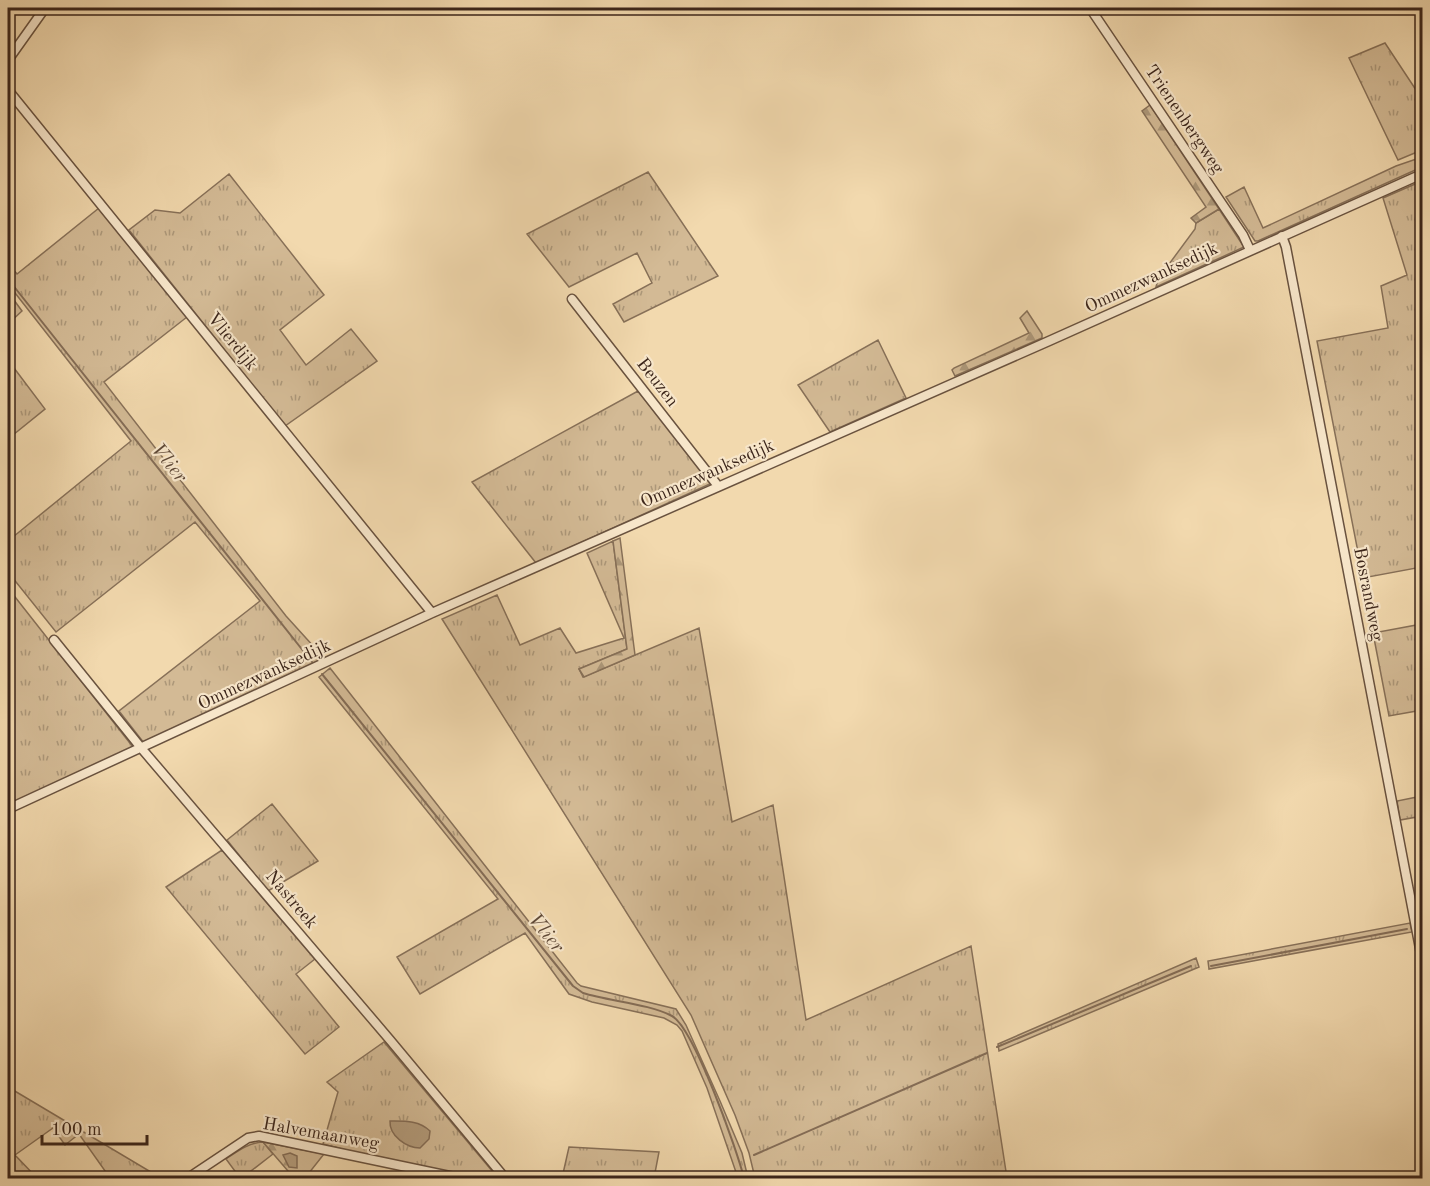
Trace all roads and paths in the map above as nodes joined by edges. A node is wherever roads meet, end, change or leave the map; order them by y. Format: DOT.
graph roads {
  1 [pos="45,8"];
  2 [pos="1090,8"];
  3 [pos="8,60"];
  4 [pos="8,90"];
  5 [pos="1422,174"];
  6 [pos="1282,237"];
  7 [pos="1250,250"];
  8 [pos="572,300"];
  9 [pos="718,486"];
  10 [pos="432,613"];
  11 [pos="54,640"];
  12 [pos="142,749"];
  13 [pos="8,809"];
  14 [pos="1422,959"];
  15 [pos="188,1179"];
  16 [pos="459,1179"];
  17 [pos="505,1179"];
  1 -- 3 [label="street"];
  2 -- 7 [label="street, Trienenbergweg"];
  4 -- 10 [label="street, Vlierdijk"];
  5 -- 6 [label="street, Ommezwanksedijk"];
  6 -- 7 [label="street, Ommezwanksedijk"];
  6 -- 14 [label="street, Bosrandweg"];
  7 -- 9 [label="street, Ommezwanksedijk"];
  8 -- 9 [label="street, Beuzen"];
  9 -- 10 [label="street, Ommezwanksedijk"];
  10 -- 12 [label="street, Ommezwanksedijk"];
  11 -- 12 [label="street, Nastreek"];
  12 -- 13 [label="street, Ommezwanksedijk"];
  12 -- 17 [label="street, Nastreek"];
  15 -- 16 [label="street, Halvemaanweg"];
}
